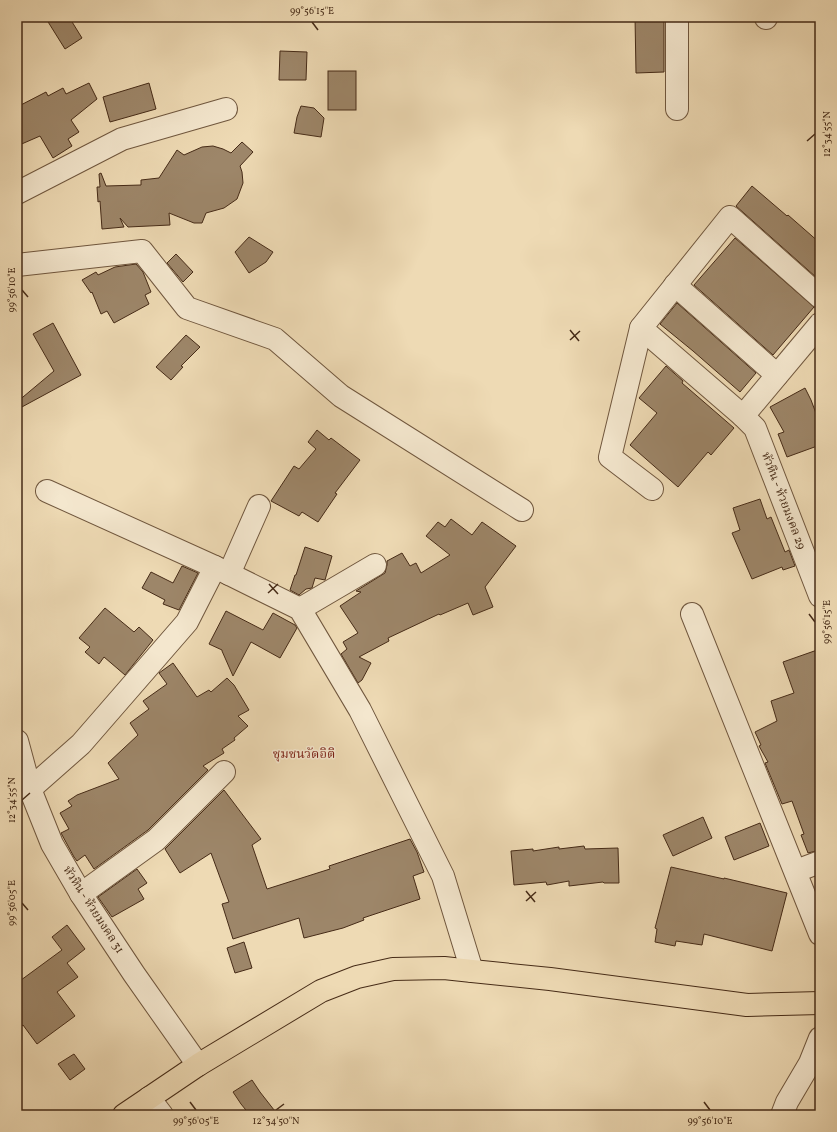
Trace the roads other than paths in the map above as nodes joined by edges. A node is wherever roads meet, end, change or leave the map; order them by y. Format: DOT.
graph roads {
  1 [pos="678,17"];
  2 [pos="226,109"];
  3 [pos="677,109"];
  4 [pos="17,194"];
  5 [pos="17,265"];
  6 [pos="675,285"];
  7 [pos="820,297"];
  8 [pos="820,324"];
  9 [pos="641,328"];
  10 [pos="777,376"];
  11 [pos="749,422"];
  12 [pos="652,489"];
  13 [pos="47,490"];
  14 [pos="259,506"];
  15 [pos="522,510"];
  16 [pos="375,566"];
  17 [pos="815,568"];
  18 [pos="222,571"];
  19 [pos="820,596"];
  20 [pos="300,609"];
  21 [pos="692,614"];
  22 [pos="17,740"];
  23 [pos="224,772"];
  24 [pos="30,789"];
  25 [pos="820,862"];
  26 [pos="796,871"];
  27 [pos="81,894"];
  28 [pos="820,934"];
  29 [pos="472,971"];
  30 [pos="820,1003"];
  31 [pos="820,1038"];
  32 [pos="198,1065"];
  33 [pos="149,1098"];
  34 [pos="124,1115"];
  35 [pos="162,1115"];
  36 [pos="782,1115"];
  1 -- 3 [label="street"];
  2 -- 4 [label="street"];
  5 -- 15 [label="street"];
  6 -- 7 [label="street"];
  6 -- 9 [label="street"];
  6 -- 10 [label="street"];
  8 -- 10 [label="street"];
  9 -- 11 [label="street"];
  9 -- 12 [label="street"];
  10 -- 11 [label="street"];
  11 -- 17 [label="street, หัวหิน - ห้วยมงคล 29"];
  13 -- 18 [label="street"];
  14 -- 18 [label="street"];
  16 -- 20 [label="street"];
  17 -- 19 [label="street, หัวหิน - ห้วยมงคล 29"];
  18 -- 20 [label="street"];
  18 -- 24 [label="street"];
  20 -- 29 [label="street"];
  21 -- 26 [label="street"];
  22 -- 24 [label="street, หัวหิน - ห้วยมงคล 31"];
  23 -- 27 [label="street"];
  24 -- 27 [label="street, หัวหิน - ห้วยมงคล 31"];
  25 -- 26 [label="street"];
  26 -- 28 [label="street"];
  27 -- 32 [label="street, หัวหิน - ห้วยมงคล 31"];
  29 -- 30 [label="main road"];
  29 -- 32 [label="main road"];
  31 -- 36 [label="street"];
  32 -- 33 [label="main road"];
  33 -- 34 [label="main road"];
  33 -- 35 [label="street"];
}
